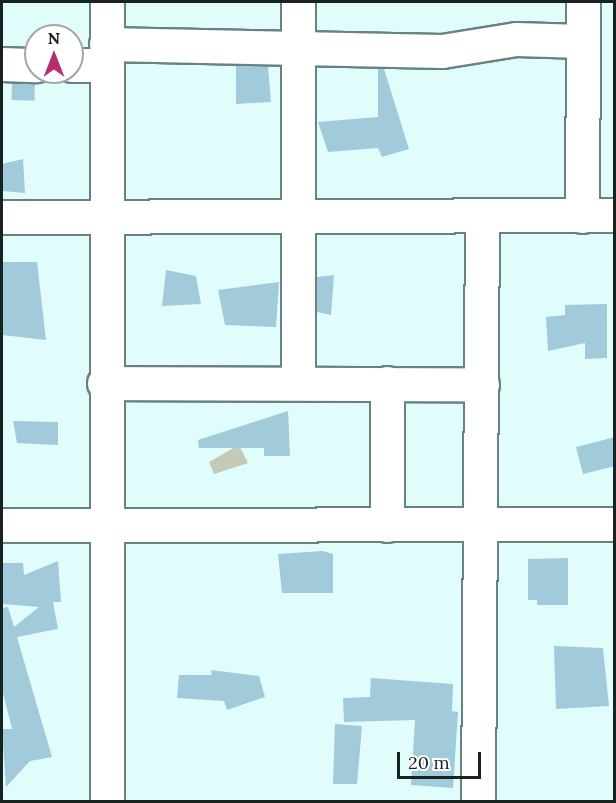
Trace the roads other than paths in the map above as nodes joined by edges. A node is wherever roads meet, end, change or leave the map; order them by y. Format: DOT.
graph roads {
  1 [pos="107,2"];
  2 [pos="298,2"];
  3 [pos="583,2"];
  4 [pos="582,41"];
  5 [pos="299,47"];
  6 [pos="106,54"];
  7 [pos="84,61"];
  8 [pos="2,64"];
  9 [pos="24,65"];
  10 [pos="104,215"];
  11 [pos="298,215"];
  12 [pos="615,215"];
  13 [pos="482,216"];
  14 [pos="582,216"];
  15 [pos="2,217"];
  16 [pos="104,383"];
  17 [pos="298,383"];
  18 [pos="387,383"];
  19 [pos="482,384"];
  20 [pos="482,524"];
  21 [pos="615,524"];
  22 [pos="2,525"];
  23 [pos="387,525"];
  24 [pos="104,526"];
  25 [pos="106,801"];
  26 [pos="478,801"];
  1 -- 6 [label="street"];
  2 -- 5 [label="street"];
  3 -- 4 [label="street"];
  4 -- 5 [label="street"];
  4 -- 14 [label="street"];
  5 -- 6 [label="street"];
  5 -- 11 [label="street"];
  6 -- 7 [label="street"];
  6 -- 10 [label="street"];
  8 -- 9 [label="street"];
  10 -- 11 [label="street"];
  10 -- 15 [label="street"];
  10 -- 16 [label="street"];
  11 -- 13 [label="street"];
  11 -- 17 [label="street"];
  12 -- 14 [label="street"];
  13 -- 14 [label="street"];
  13 -- 19 [label="street"];
  16 -- 17 [label="street"];
  16 -- 24 [label="street"];
  17 -- 18 [label="street"];
  18 -- 19 [label="street"];
  18 -- 23 [label="street"];
  19 -- 20 [label="street"];
  20 -- 21 [label="street"];
  20 -- 23 [label="street"];
  20 -- 26 [label="street"];
  22 -- 24 [label="street"];
  23 -- 24 [label="street"];
  24 -- 25 [label="street"];
}
